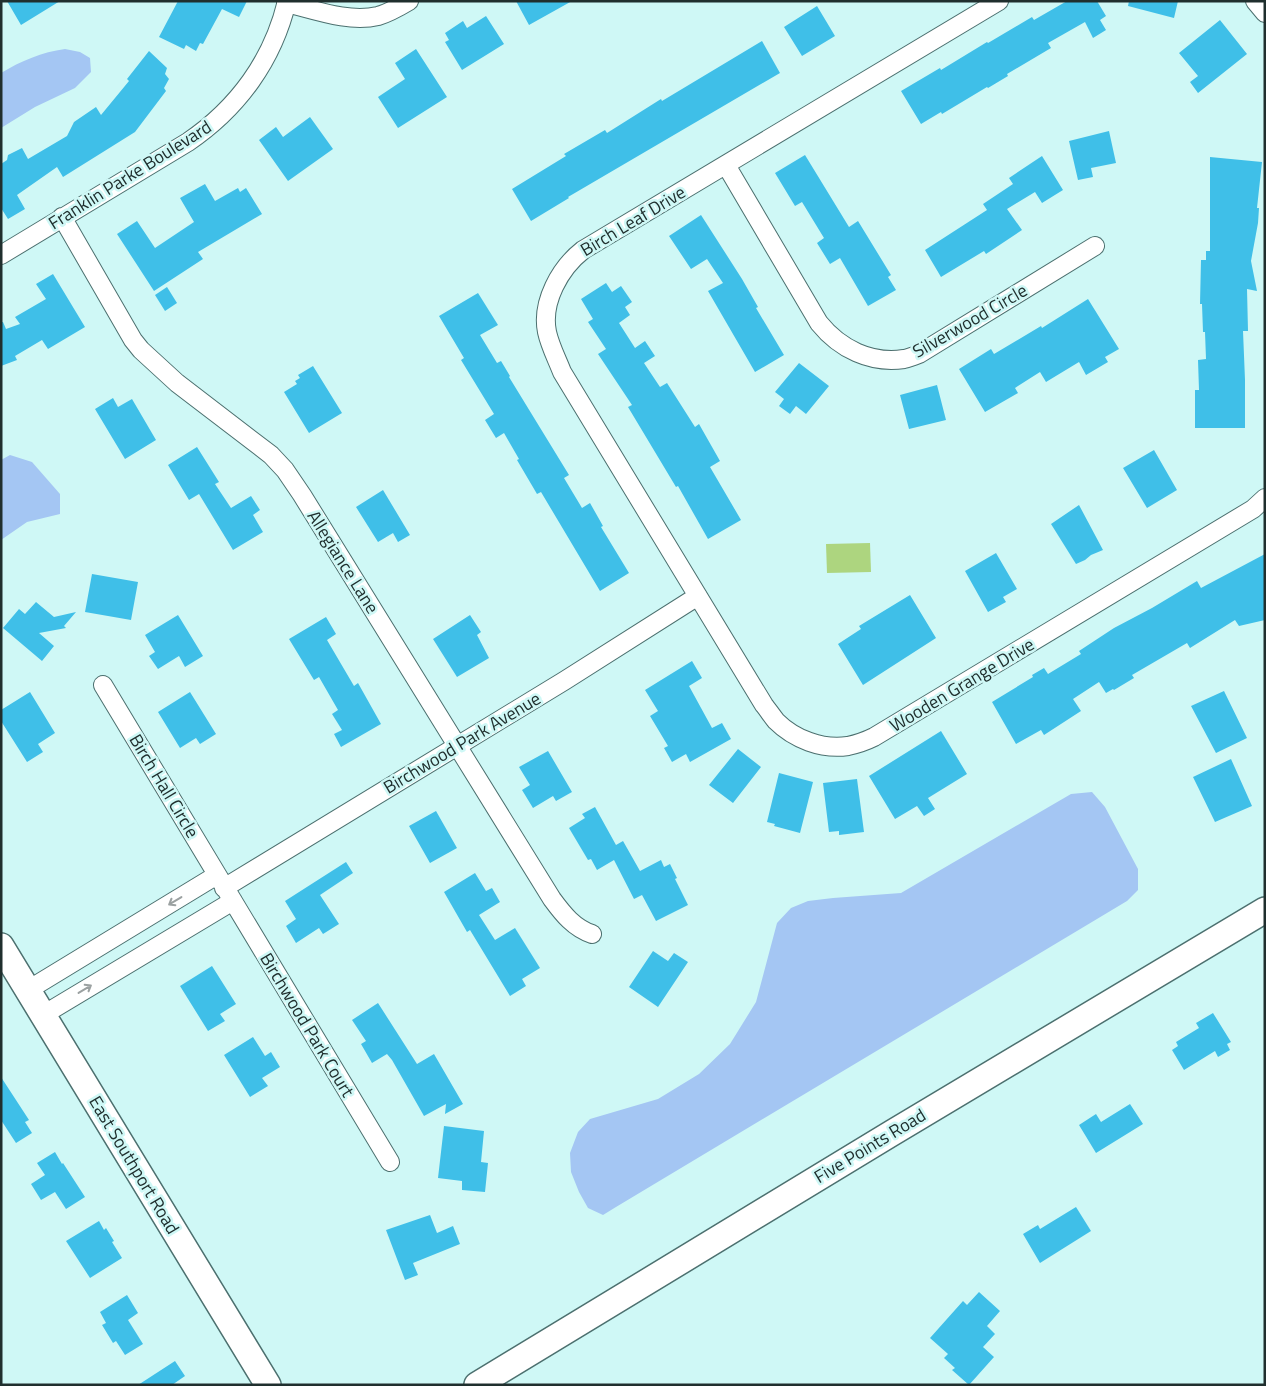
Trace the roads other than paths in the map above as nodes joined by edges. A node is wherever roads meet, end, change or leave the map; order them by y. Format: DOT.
graph roads {
  1 [pos="409,1"];
  2 [pos="999,1"];
  3 [pos="1255,1"];
  4 [pos="287,2"];
  5 [pos="1265,13"];
  6 [pos="726,164"];
  7 [pos="62,217"];
  8 [pos="1096,246"];
  9 [pos="1,256"];
  10 [pos="1265,498"];
  11 [pos="698,596"];
  12 [pos="103,685"];
  13 [pos="458,746"];
  14 [pos="225,888"];
  15 [pos="1265,910"];
  16 [pos="592,934"];
  17 [pos="1,946"];
  18 [pos="28,990"];
  19 [pos="43,1015"];
  20 [pos="390,1162"];
  21 [pos="268,1385"];
  22 [pos="477,1385"];
  1 -- 4 [label="street"];
  2 -- 6 [label="street, Birch Leaf Drive"];
  3 -- 5 [label="street"];
  4 -- 7 [label="street, Franklin Parke Boulevard"];
  6 -- 8 [label="street, Silverwood Circle"];
  6 -- 11 [label="street, Birch Leaf Drive"];
  7 -- 9 [label="street, Franklin Parke Boulevard"];
  7 -- 13 [label="street, Allegiance Lane"];
  10 -- 11 [label="street, Wooden Grange Drive"];
  11 -- 13 [label="street, Birchwood Park Avenue"];
  12 -- 14 [label="street, Birch Hall Circle"];
  13 -- 14 [label="street, Birchwood Park Avenue"];
  13 -- 16 [label="street, Allegiance Lane"];
  14 -- 18 [label="street, Birchwood Park Avenue, one-way"];
  19 -- 14 [label="street, Birchwood Park Avenue, one-way"];
  14 -- 20 [label="street, Birchwood Park Court"];
  15 -- 22 [label="street, Five Points Road"];
  17 -- 18 [label="street, East Southport Road"];
  18 -- 19 [label="street, East Southport Road"];
  19 -- 21 [label="street, East Southport Road"];
}
